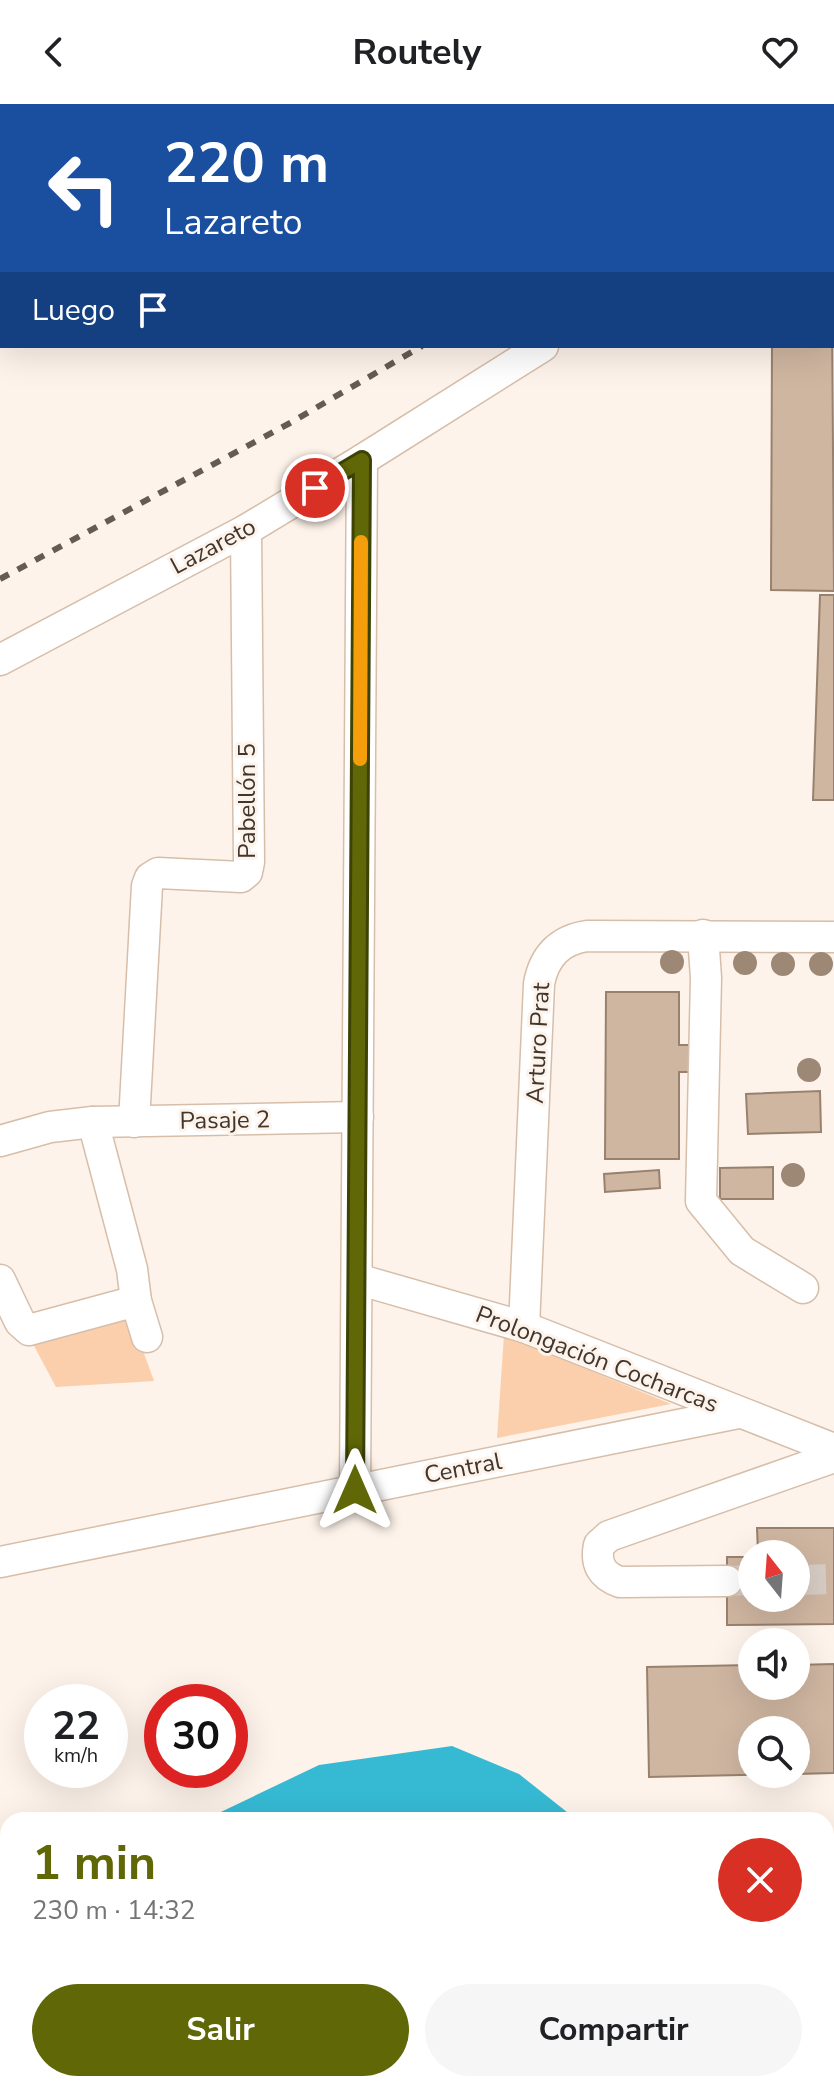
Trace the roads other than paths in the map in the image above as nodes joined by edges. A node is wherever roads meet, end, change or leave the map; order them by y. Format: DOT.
graph roads {
  1 [pos="540,348"];
  2 [pos="362,460"];
  3 [pos="246,530"];
  4 [pos="0,660"];
  5 [pos="703,935"];
  6 [pos="834,937"];
  7 [pos="358,1117"];
  8 [pos="93,1122"];
  9 [pos="134,1122"];
  10 [pos="0,1141"];
  11 [pos="357,1279"];
  12 [pos="0,1280"];
  13 [pos="803,1288"];
  14 [pos="136,1301"];
  15 [pos="524,1327"];
  16 [pos="147,1337"];
  17 [pos="738,1413"];
  18 [pos="834,1449"];
  19 [pos="834,1457"];
  20 [pos="355,1490"];
  21 [pos="0,1562"];
  22 [pos="727,1581"];
  1 -- 2 [label="street, Lazareto"];
  2 -- 3 [label="street, Lazareto"];
  2 -- 7 [label="street"];
  3 -- 4 [label="street, Lazareto"];
  3 -- 9 [label="street, Pabellón 5"];
  5 -- 6 [label="street, Arturo Prat"];
  5 -- 13 [label="street"];
  5 -- 15 [label="street, Arturo Prat"];
  7 -- 9 [label="street, Pasaje 2"];
  7 -- 11 [label="street"];
  8 -- 9 [label="street, Pasaje 2"];
  8 -- 10 [label="street, Pasaje 2"];
  8 -- 14 [label="street"];
  11 -- 15 [label="street, Prolongación Cocharcas"];
  11 -- 20 [label="street"];
  12 -- 14 [label="street"];
  14 -- 16 [label="street"];
  15 -- 17 [label="street, Prolongación Cocharcas"];
  17 -- 18 [label="street, Prolongación Cocharcas"];
  17 -- 20 [label="street, Central"];
  19 -- 22 [label="street"];
  20 -- 21 [label="street, Central"];
}
